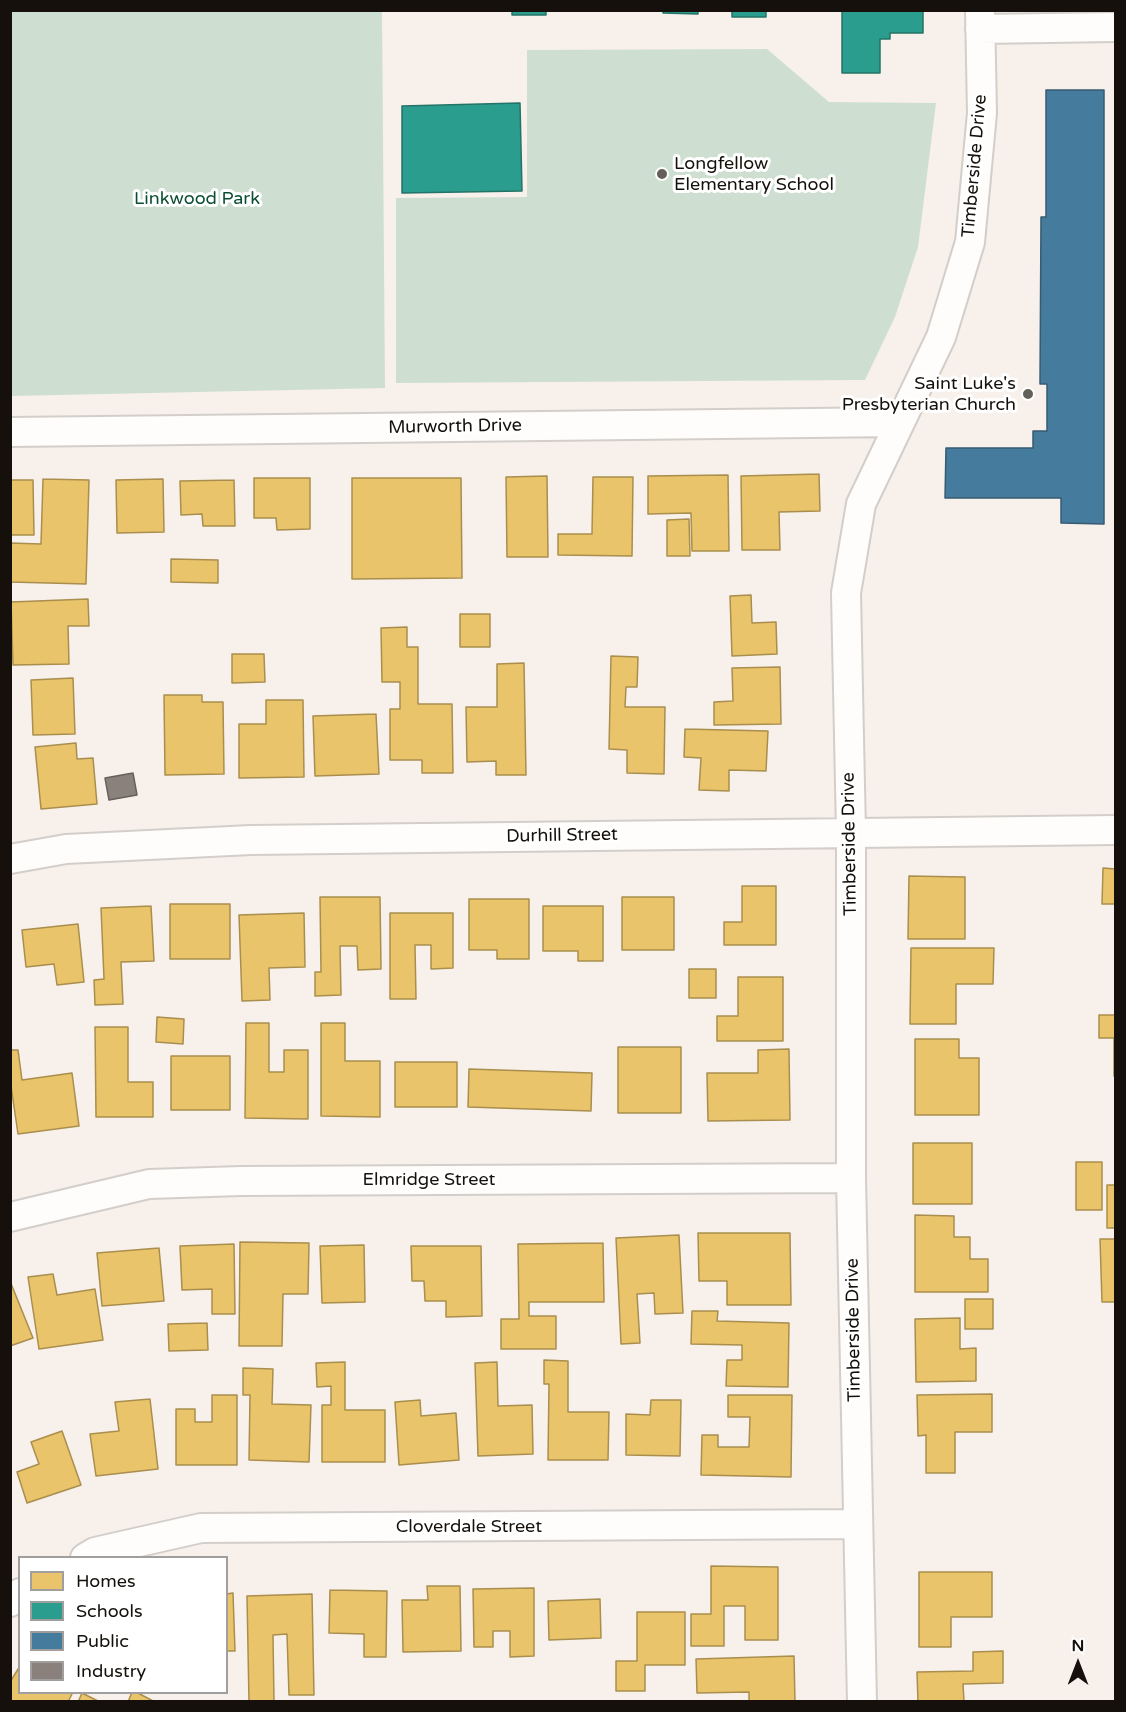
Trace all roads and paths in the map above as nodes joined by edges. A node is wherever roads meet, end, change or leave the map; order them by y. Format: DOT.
graph roads {
  1 [pos="980,20"];
  2 [pos="1116,27"];
  3 [pos="899,422"];
  4 [pos="10,432"];
  5 [pos="1116,830"];
  6 [pos="851,833"];
  7 [pos="10,859"];
  8 [pos="851,1178"];
  9 [pos="10,1217"];
  10 [pos="857,1524"];
  11 [pos="87,1556"];
  12 [pos="862,1701"];
  1 -- 2 [label="street"];
  1 -- 3 [label="street, Timberside Drive"];
  3 -- 4 [label="street, Murworth Drive"];
  3 -- 6 [label="street, Timberside Drive"];
  5 -- 6 [label="street, Durhill Street"];
  6 -- 7 [label="street, Durhill Street"];
  6 -- 8 [label="street, Timberside Drive"];
  8 -- 9 [label="street, Elmridge Street"];
  8 -- 10 [label="street, Timberside Drive"];
  10 -- 11 [label="street, Cloverdale Street"];
  10 -- 12 [label="street, Timberside Drive"];
}
